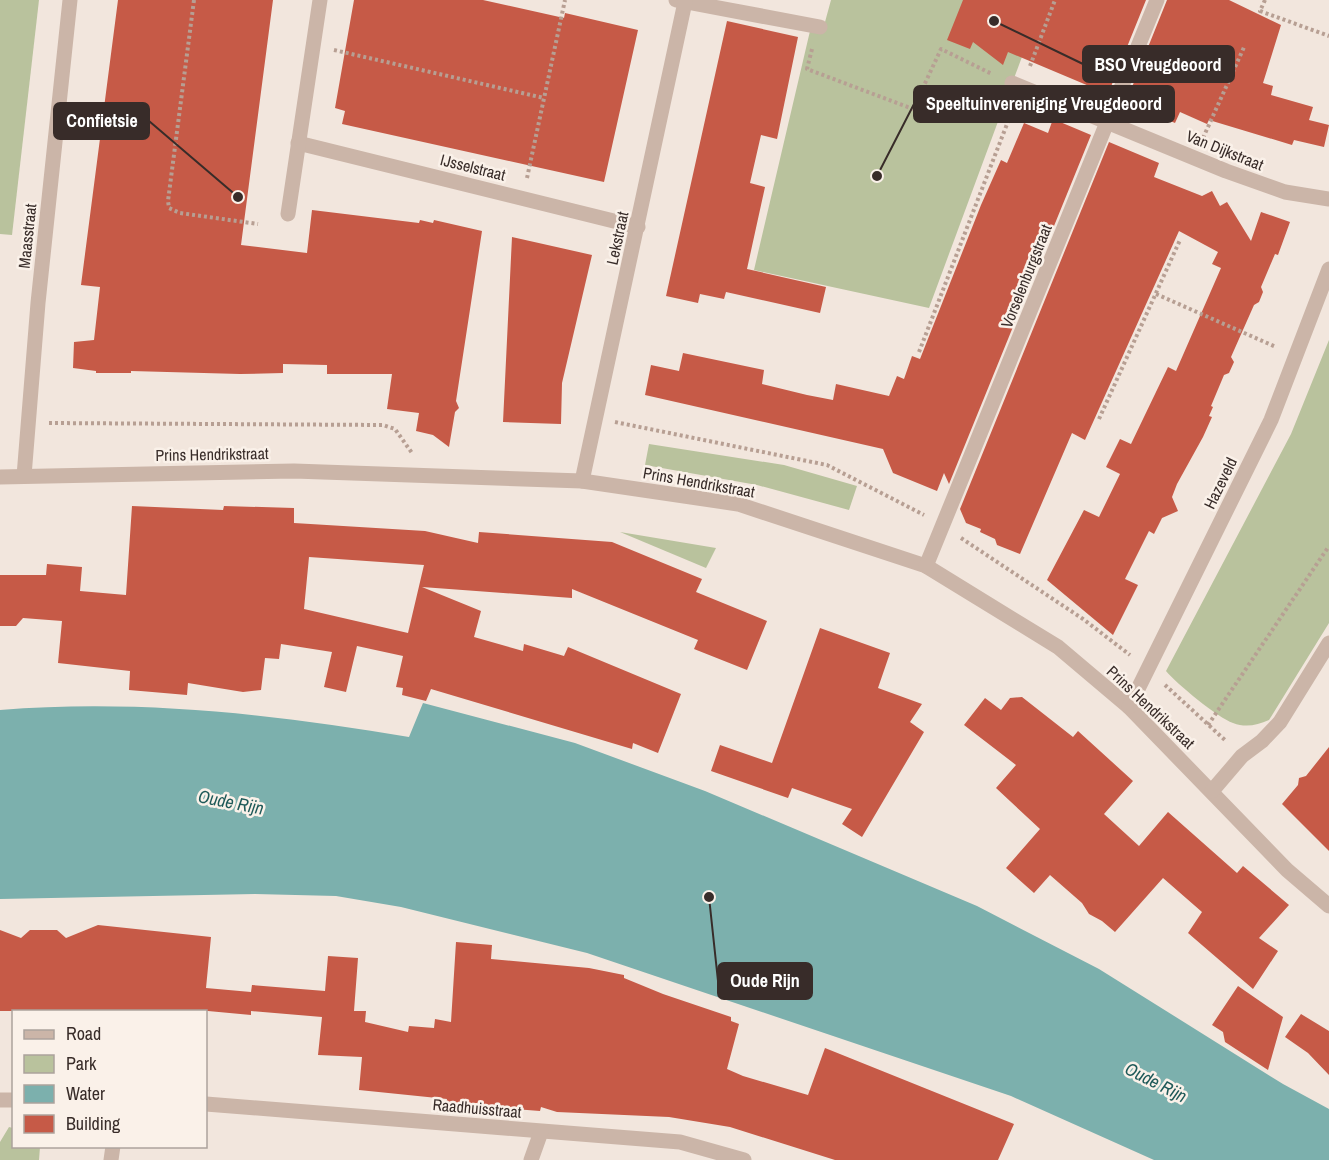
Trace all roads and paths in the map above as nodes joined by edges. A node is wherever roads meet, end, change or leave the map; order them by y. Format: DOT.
graph roads {
  1 [pos="69,0"];
  2 [pos="194,0"];
  3 [pos="320,0"];
  4 [pos="566,0"];
  5 [pos="1055,0"];
  6 [pos="1157,0"];
  7 [pos="1265,0"];
  8 [pos="681,1"];
  9 [pos="817,34"];
  10 [pos="1329,36"];
  11 [pos="313,45"];
  12 [pos="1245,45"];
  13 [pos="1017,85"];
  14 [pos="544,98"];
  15 [pos="1109,121"];
  16 [pos="298,143"];
  17 [pos="1195,158"];
  18 [pos="522,198"];
  19 [pos="1329,199"];
  20 [pos="288,214"];
  21 [pos="258,224"];
  22 [pos="638,227"];
  23 [pos="1180,240"];
  24 [pos="1329,269"];
  25 [pos="1156,294"];
  26 [pos="919,352"];
  27 [pos="1296,356"];
  28 [pos="596,418"];
  29 [pos="1099,419"];
  30 [pos="28,423"];
  31 [pos="24,476"];
  32 [pos="428,476"];
  33 [pos="0,477"];
  34 [pos="582,481"];
  35 [pos="942,525"];
  36 [pos="1329,546"];
  37 [pos="926,566"];
  38 [pos="1329,643"];
  39 [pos="1148,669"];
  40 [pos="1129,707"];
  41 [pos="1208,725"];
  42 [pos="1242,756"];
  43 [pos="1212,791"];
  44 [pos="1329,906"];
  45 [pos="207,1104"];
  46 [pos="541,1132"];
  47 [pos="531,1160"];
  48 [pos="744,1160"];
  1 -- 30 [label="street, Maasstraat"];
  2 -- 21 [label="path"];
  3 -- 11 [label="street"];
  4 -- 14 [label="path"];
  5 -- 13 [label="path"];
  6 -- 15 [label="street, Vorselenburgstraat"];
  7 -- 10 [label="path"];
  8 -- 9 [label="street"];
  8 -- 22 [label="street, Lekstraat"];
  9 -- 13 [label="path"];
  11 -- 14 [label="path"];
  11 -- 16 [label="street"];
  12 -- 17 [label="path"];
  13 -- 15 [label="street, Van Dijkstraat"];
  13 -- 26 [label="path"];
  14 -- 18 [label="path"];
  15 -- 17 [label="street, Van Dijkstraat"];
  15 -- 35 [label="street, Vorselenburgstraat"];
  16 -- 18 [label="street, IJsselstraat"];
  16 -- 20 [label="street"];
  17 -- 19 [label="street, Van Dijkstraat"];
  18 -- 22 [label="street, IJsselstraat"];
  22 -- 28 [label="street, Lekstraat"];
  23 -- 25 [label="path"];
  24 -- 27 [label="street, Hazeveld"];
  25 -- 27 [label="path"];
  25 -- 29 [label="path"];
  27 -- 39 [label="street, Hazeveld"];
  28 -- 34 [label="street, Lekstraat"];
  28 -- 35 [label="path"];
  30 -- 31 [label="street, Maasstraat"];
  30 -- 32 [label="path"];
  31 -- 32 [label="street, Prins Hendrikstraat"];
  31 -- 33 [label="street, Prins Hendrikstraat"];
  32 -- 34 [label="street, Prins Hendrikstraat"];
  34 -- 37 [label="street, Prins Hendrikstraat"];
  35 -- 37 [label="street, Vorselenburgstraat"];
  35 -- 39 [label="path"];
  36 -- 41 [label="path"];
  37 -- 40 [label="street, Prins Hendrikstraat"];
  38 -- 42 [label="street"];
  39 -- 40 [label="street, Hazeveld"];
  39 -- 41 [label="path"];
  40 -- 43 [label="street, Prins Hendrikstraat"];
  41 -- 42 [label="path"];
  42 -- 43 [label="street"];
  43 -- 44 [label="street, Prins Hendrikstraat"];
  45 -- 46 [label="street, Raadhuisstraat"];
  46 -- 47 [label="street"];
  46 -- 48 [label="street, Raadhuisstraat"];
}
